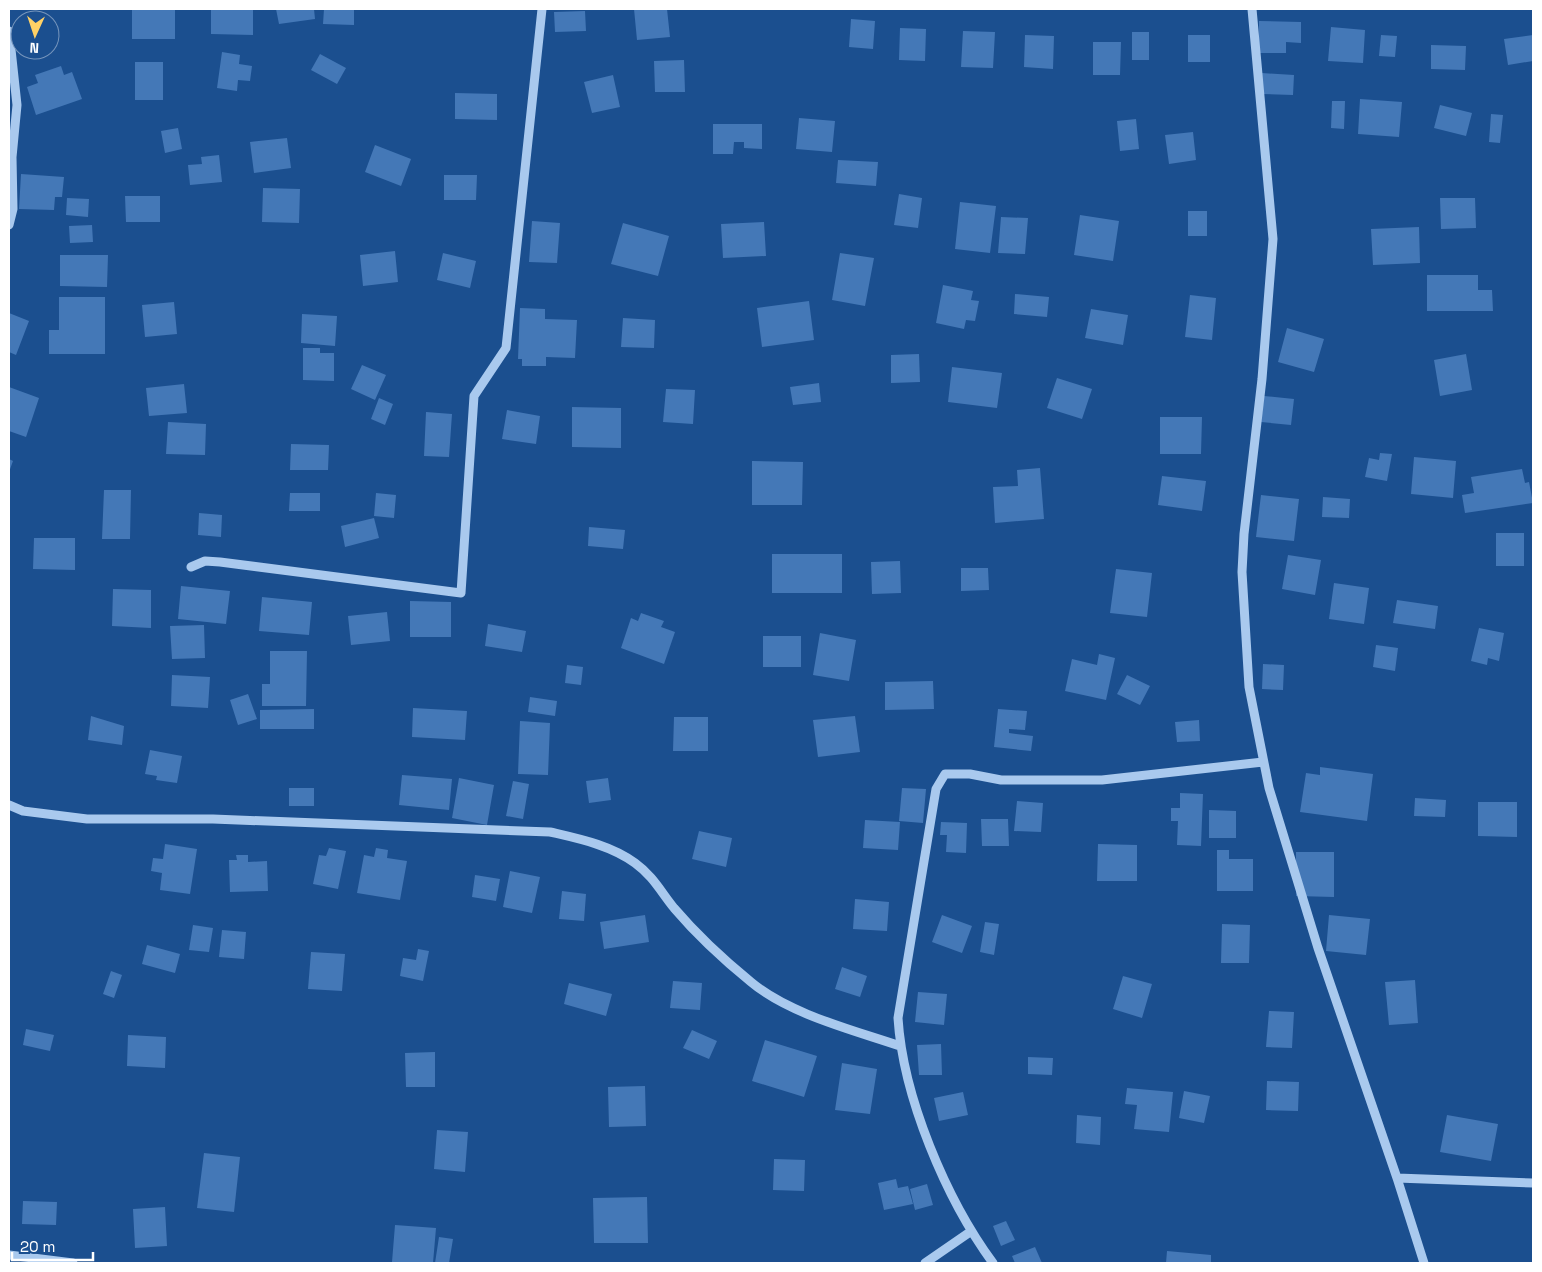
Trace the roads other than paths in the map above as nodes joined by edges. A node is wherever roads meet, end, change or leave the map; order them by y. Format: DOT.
graph roads {
  1 [pos="542,9"];
  2 [pos="1252,9"];
  3 [pos="9,31"];
  4 [pos="9,225"];
  5 [pos="191,567"];
  6 [pos="1263,762"];
  7 [pos="9,805"];
  8 [pos="900,1046"];
  9 [pos="1397,1178"];
  10 [pos="1533,1183"];
  11 [pos="970,1232"];
  12 [pos="9,1255"];
  13 [pos="73,1263"];
  14 [pos="925,1263"];
  15 [pos="992,1263"];
  16 [pos="1424,1263"];
  1 -- 5 [label="street"];
  2 -- 6 [label="street"];
  3 -- 4 [label="street"];
  6 -- 8 [label="street"];
  6 -- 9 [label="street"];
  7 -- 8 [label="street"];
  8 -- 11 [label="street"];
  9 -- 10 [label="street"];
  9 -- 16 [label="street"];
  11 -- 14 [label="street"];
  11 -- 15 [label="street"];
  12 -- 13 [label="street"];
}
